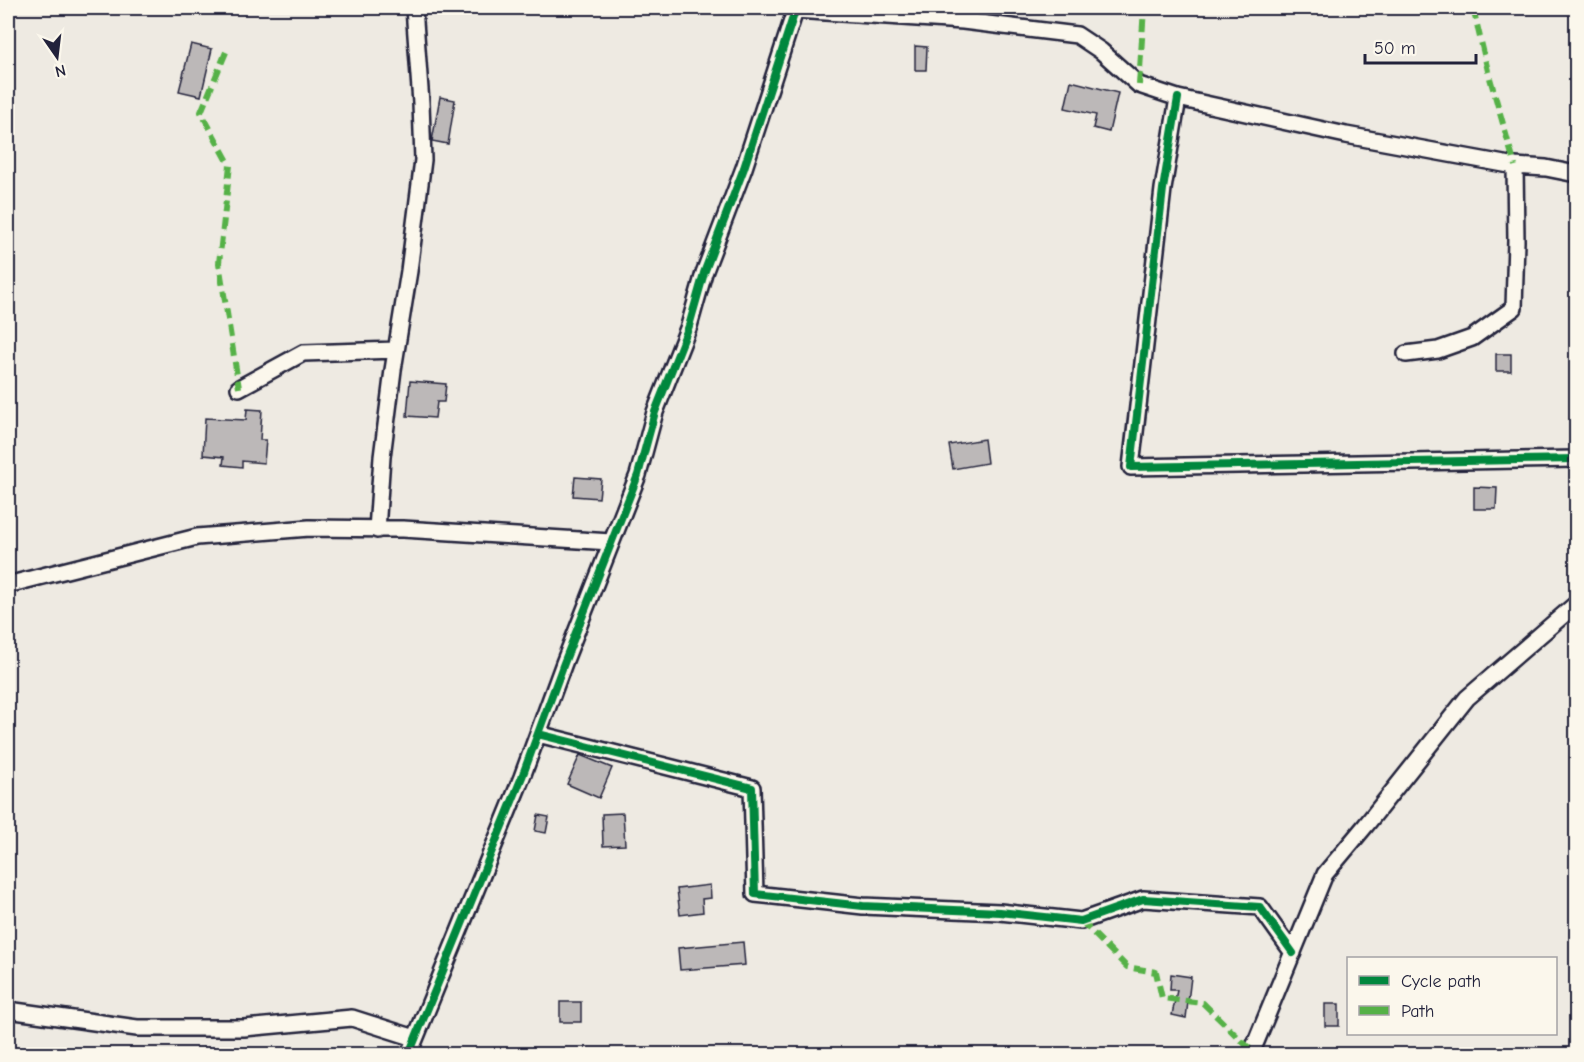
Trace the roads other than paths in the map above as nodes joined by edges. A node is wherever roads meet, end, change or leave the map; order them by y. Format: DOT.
graph roads {
  1 [pos="414,8"];
  2 [pos="795,9"];
  3 [pos="1178,98"];
  4 [pos="1515,166"];
  5 [pos="1576,174"];
  6 [pos="396,350"];
  7 [pos="1406,354"];
  8 [pos="239,387"];
  9 [pos="1576,459"];
  10 [pos="377,530"];
  11 [pos="611,543"];
  12 [pos="8,583"];
  13 [pos="1576,604"];
  14 [pos="538,734"];
  15 [pos="1293,953"];
  16 [pos="8,1010"];
  17 [pos="415,1038"];
  18 [pos="408,1054"];
  19 [pos="1251,1054"];
  1 -- 6 [label="street"];
  2 -- 3 [label="street"];
  2 -- 11 [label="street"];
  3 -- 4 [label="street"];
  3 -- 9 [label="street"];
  4 -- 5 [label="street"];
  4 -- 7 [label="street"];
  6 -- 8 [label="street"];
  6 -- 10 [label="street"];
  10 -- 11 [label="street"];
  10 -- 12 [label="street"];
  11 -- 14 [label="street"];
  13 -- 15 [label="street"];
  14 -- 15 [label="street"];
  14 -- 17 [label="street"];
  15 -- 19 [label="street"];
  16 -- 17 [label="street"];
  17 -- 18 [label="street"];
}
